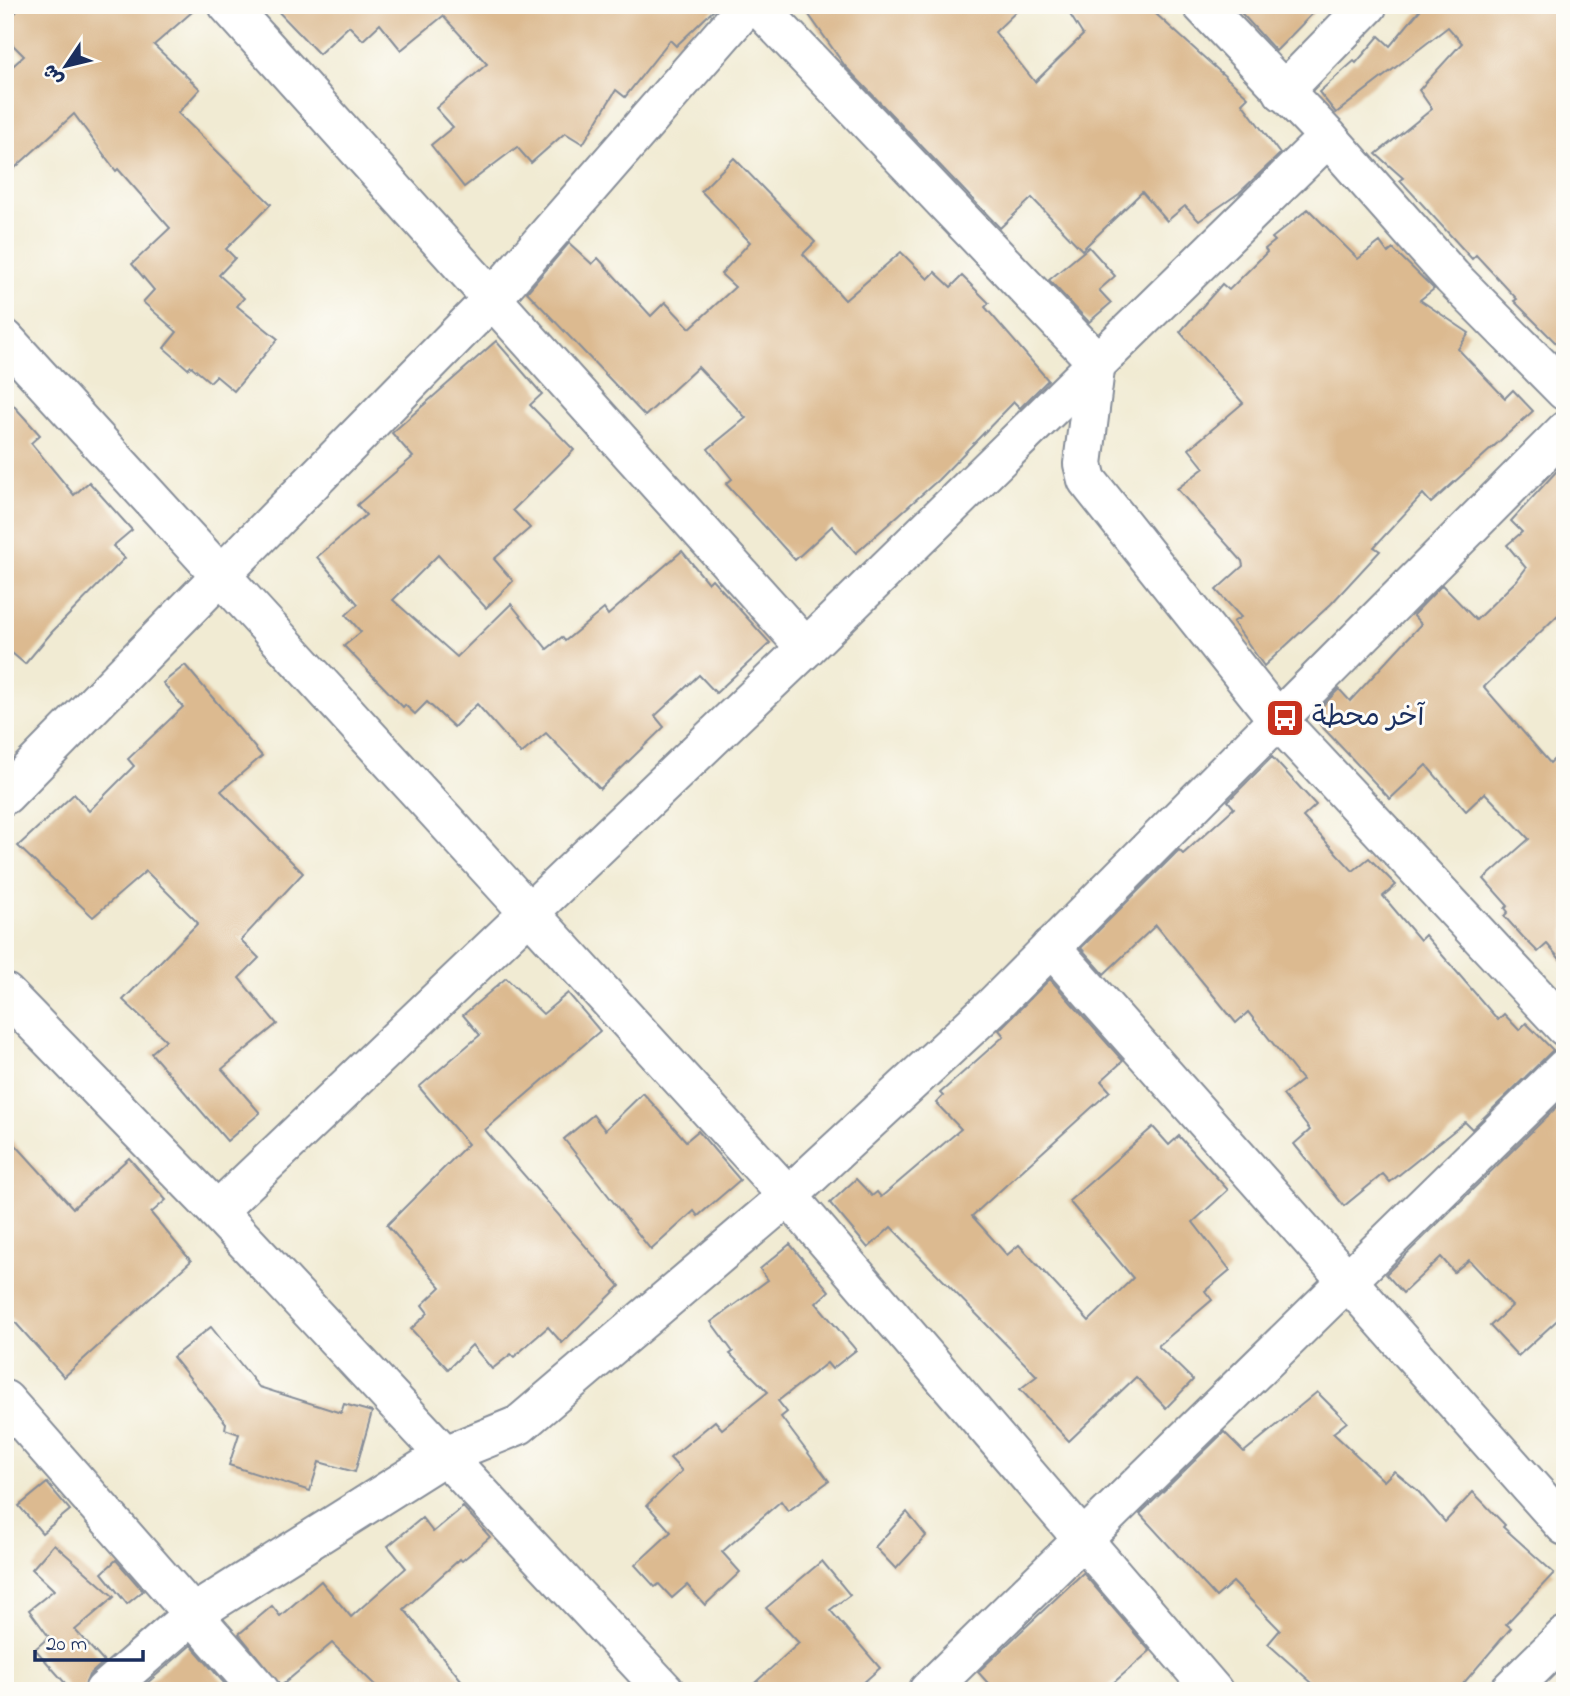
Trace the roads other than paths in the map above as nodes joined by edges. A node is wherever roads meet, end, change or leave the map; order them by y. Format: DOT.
graph roads {
  1 [pos="228,5"];
  2 [pos="748,5"];
  3 [pos="757,5"];
  4 [pos="1202,5"];
  5 [pos="1368,5"];
  6 [pos="1283,92"];
  7 [pos="1328,137"];
  8 [pos="491,300"];
  9 [pos="5,339"];
  10 [pos="1096,361"];
  11 [pos="1565,391"];
  12 [pos="1565,431"];
  13 [pos="221,574"];
  14 [pos="806,648"];
  15 [pos="1278,720"];
  16 [pos="5,795"];
  17 [pos="528,912"];
  18 [pos="1051,947"];
  19 [pos="5,993"];
  20 [pos="1565,1027"];
  21 [pos="1565,1068"];
  22 [pos="788,1196"];
  23 [pos="217,1211"];
  24 [pos="1347,1281"];
  25 [pos="5,1401"];
  26 [pos="445,1455"];
  27 [pos="1565,1527"];
  28 [pos="1080,1540"];
  29 [pos="193,1614"];
  30 [pos="1565,1636"];
  31 [pos="104,1691"];
  32 [pos="260,1691"];
  33 [pos="665,1691"];
  34 [pos="928,1691"];
  35 [pos="1213,1691"];
  36 [pos="1509,1691"];
  1 -- 8 [label="street"];
  2 -- 8 [label="street"];
  3 -- 10 [label="street"];
  4 -- 6 [label="street"];
  5 -- 6 [label="street"];
  6 -- 7 [label="street"];
  7 -- 10 [label="street"];
  7 -- 11 [label="street"];
  8 -- 13 [label="street"];
  8 -- 14 [label="street"];
  9 -- 13 [label="street"];
  10 -- 14 [label="street"];
  10 -- 15 [label="street"];
  12 -- 15 [label="street"];
  13 -- 16 [label="street"];
  13 -- 17 [label="street"];
  14 -- 17 [label="street"];
  15 -- 18 [label="street"];
  15 -- 20 [label="street"];
  17 -- 22 [label="street"];
  17 -- 23 [label="street"];
  18 -- 22 [label="street"];
  18 -- 24 [label="street"];
  19 -- 23 [label="street"];
  21 -- 24 [label="street"];
  22 -- 26 [label="street"];
  22 -- 28 [label="street"];
  23 -- 26 [label="street"];
  24 -- 27 [label="street"];
  24 -- 28 [label="street"];
  25 -- 29 [label="street"];
  26 -- 29 [label="street"];
  26 -- 33 [label="street"];
  28 -- 34 [label="street"];
  28 -- 35 [label="street"];
  29 -- 31 [label="street"];
  29 -- 32 [label="street"];
  30 -- 36 [label="street"];
}
